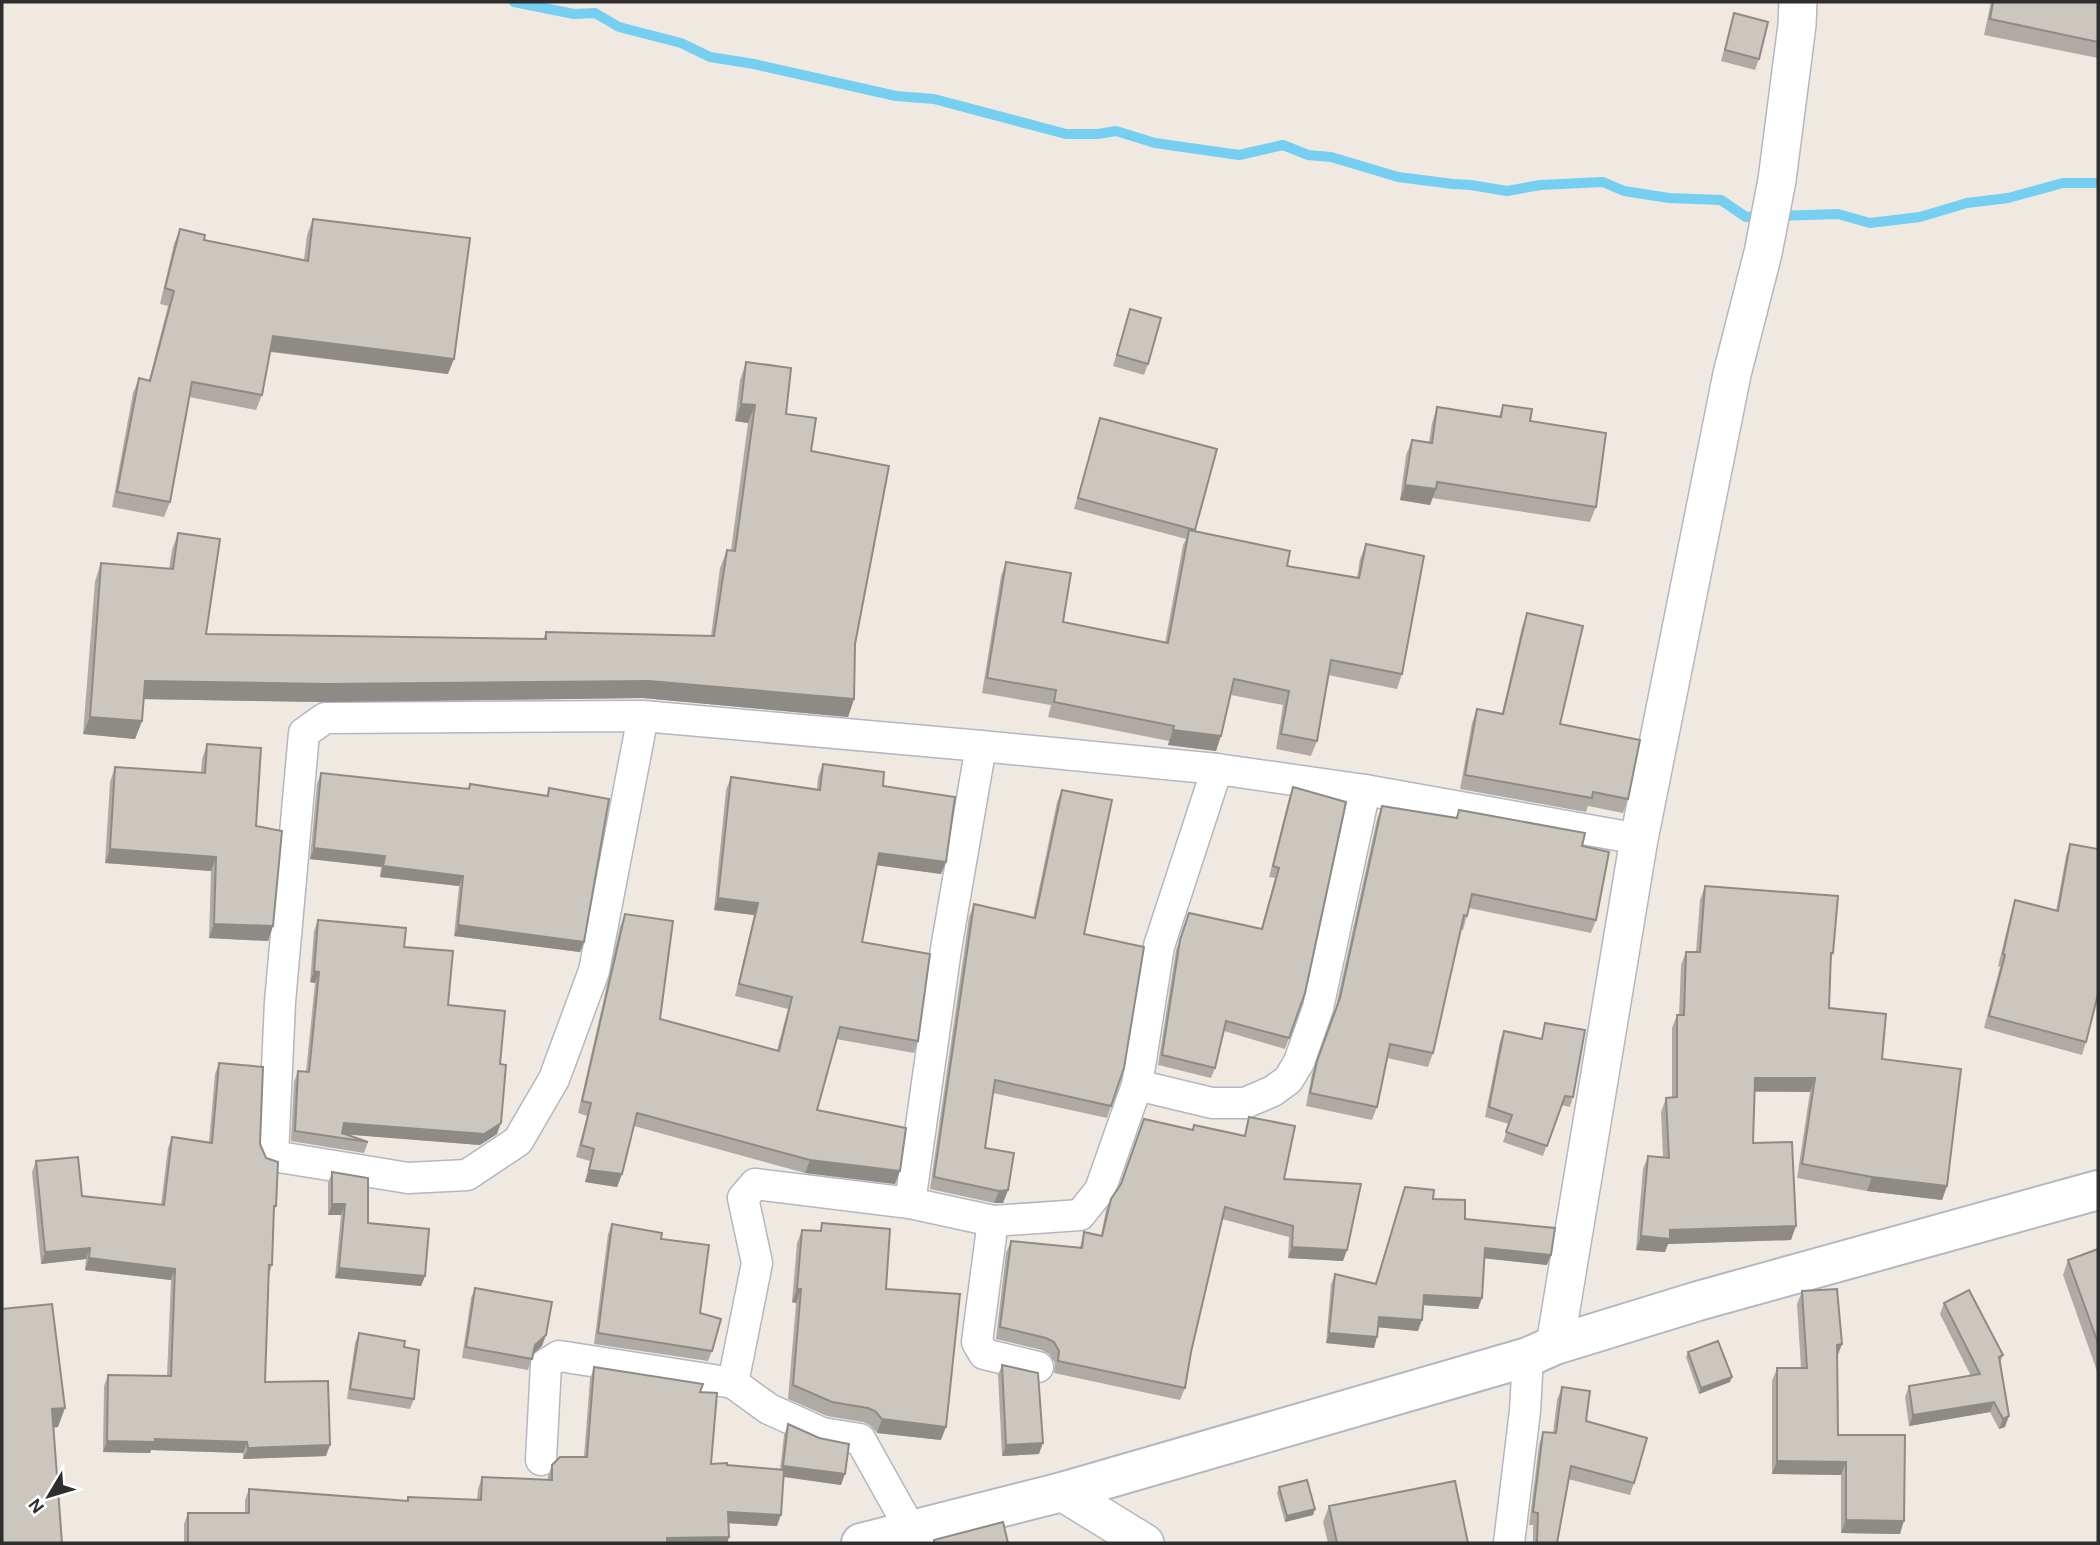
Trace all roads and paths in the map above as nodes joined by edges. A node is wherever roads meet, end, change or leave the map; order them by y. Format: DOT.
graph roads {
  1 [pos="1798,2"];
  2 [pos="643,716"];
  3 [pos="981,746"];
  4 [pos="1217,769"];
  5 [pos="1365,790"];
  6 [pos="1639,839"];
  7 [pos="1137,1085"];
  8 [pos="2098,1190"];
  9 [pos="910,1203"];
  10 [pos="993,1221"];
  11 [pos="1541,1351"];
  12 [pos="1038,1367"];
  13 [pos="733,1382"];
  14 [pos="541,1460"];
  15 [pos="1062,1492"];
  16 [pos="911,1530"];
  17 [pos="860,1543"];
  18 [pos="1145,1543"];
  19 [pos="1509,1543"];
  1 -- 6 [label="street"];
  2 -- 2 [label="street"];
  2 -- 3 [label="street"];
  3 -- 4 [label="street"];
  3 -- 9 [label="street"];
  4 -- 5 [label="street"];
  4 -- 7 [label="street"];
  5 -- 6 [label="street"];
  5 -- 7 [label="street"];
  6 -- 11 [label="street"];
  7 -- 10 [label="street"];
  8 -- 11 [label="main road"];
  9 -- 10 [label="street"];
  9 -- 13 [label="street"];
  10 -- 12 [label="street"];
  11 -- 15 [label="main road"];
  11 -- 19 [label="street"];
  13 -- 14 [label="street"];
  13 -- 16 [label="street"];
  15 -- 16 [label="main road"];
  15 -- 18 [label="street"];
  16 -- 17 [label="main road"];
}
